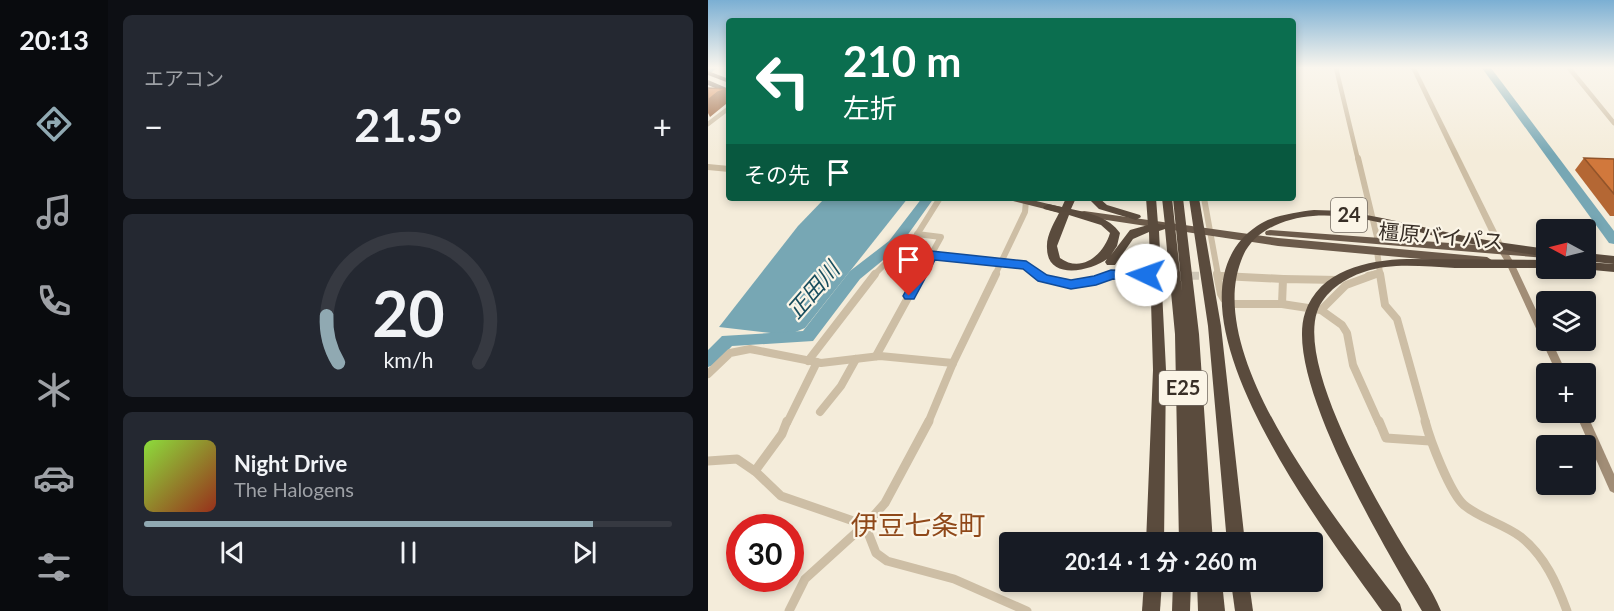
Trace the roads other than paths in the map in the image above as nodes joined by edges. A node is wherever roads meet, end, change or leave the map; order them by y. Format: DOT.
graph roads {
  1 [pos="1341,97"];
  2 [pos="1427,97"];
  3 [pos="1592,97"];
  4 [pos="726,110"];
  5 [pos="1614,123"];
  6 [pos="708,124"];
  7 [pos="708,167"];
  8 [pos="726,169"];
  9 [pos="938,201"];
  10 [pos="1026,201"];
  11 [pos="1053,201"];
  12 [pos="1064,201"];
  13 [pos="1069,201"];
  14 [pos="1096,201"];
  15 [pos="1151,201"];
  16 [pos="1167,201"];
  17 [pos="1177,201"];
  18 [pos="1195,201"];
  19 [pos="1204,201"];
  20 [pos="1047,207"];
  21 [pos="1060,217"];
  22 [pos="1136,217"];
  23 [pos="1203,222"];
  24 [pos="1171,227"];
  25 [pos="917,234"];
  26 [pos="1207,240"];
  27 [pos="1377,246"];
  28 [pos="1502,250"];
  29 [pos="1536,252"];
  30 [pos="1536,253"];
  31 [pos="931,256"];
  32 [pos="1596,258"];
  33 [pos="1614,260"];
  34 [pos="1003,262"];
  35 [pos="1510,263"];
  36 [pos="1536,264"];
  37 [pos="1536,265"];
  38 [pos="1596,268"];
  39 [pos="1614,270"];
  40 [pos="1380,273"];
  41 [pos="1146,275"];
  42 [pos="1222,276"];
  43 [pos="1283,279"];
  44 [pos="1352,280"];
  45 [pos="1282,304"];
  46 [pos="1322,310"];
  47 [pos="876,356"];
  48 [pos="856,359"];
  49 [pos="807,361"];
  50 [pos="817,362"];
  51 [pos="953,363"];
  52 [pos="1557,363"];
  53 [pos="708,374"];
  54 [pos="1184,400"];
  55 [pos="820,412"];
  56 [pos="1585,423"];
  57 [pos="1430,441"];
  58 [pos="708,461"];
  59 [pos="755,471"];
  60 [pos="1614,487"];
  61 [pos="865,525"];
  62 [pos="1155,532"];
  63 [pos="1182,532"];
  64 [pos="1188,532"];
  65 [pos="1205,532"];
  66 [pos="1235,532"];
  67 [pos="1152,592"];
  68 [pos="1182,592"];
  69 [pos="1189,592"];
  70 [pos="1206,592"];
  71 [pos="1214,592"];
  72 [pos="1241,592"];
  73 [pos="789,611"];
  74 [pos="1027,611"];
  75 [pos="1151,611"];
  76 [pos="1181,611"];
  77 [pos="1189,611"];
  78 [pos="1207,611"];
  79 [pos="1216,611"];
  80 [pos="1244,611"];
  81 [pos="1393,611"];
  82 [pos="1432,611"];
  83 [pos="1567,611"];
  1 -- 27 [label="street"];
  2 -- 28 [label="street"];
  3 -- 5 [label="street"];
  4 -- 6 [label="street"];
  7 -- 8 [label="street"];
  9 -- 25 [label="street"];
  10 -- 20 [label="highway, 24"];
  10 -- 34 [label="street"];
  11 -- 22 [label="highway, 24"];
  12 -- 21 [label="highway"];
  13 -- 21 [label="highway"];
  14 -- 22 [label="highway"];
  15 -- 24 [label="highway"];
  16 -- 24 [label="highway, E25"];
  17 -- 24 [label="highway, E25"];
  18 -- 23 [label="highway"];
  19 -- 23 [label="street"];
  20 -- 21 [label="highway"];
  20 -- 24 [label="highway, 橿原バイパス / 24"];
  21 -- 24 [label="highway"];
  22 -- 27 [label="highway, 橿原バイパス / 24"];
  23 -- 26 [label="highway"];
  24 -- 27 [label="highway, 橿原バイパス / 24"];
  24 -- 54 [label="highway, E25"];
  24 -- 62 [label="highway"];
  24 -- 65 [label="highway, E25"];
  25 -- 31 [label="street"];
  25 -- 49 [label="street"];
  26 -- 45 [label="street"];
  26 -- 66 [label="highway"];
  27 -- 28 [label="highway, 橿原バイパス / 24"];
  27 -- 35 [label="highway, 橿原バイパス / 24"];
  27 -- 40 [label="street"];
  28 -- 30 [label="highway, 橿原バイパス / 24"];
  28 -- 35 [label="main road"];
  29 -- 81 [label="highway, 24"];
  31 -- 34 [label="street"];
  31 -- 47 [label="street"];
  32 -- 33 [label="highway"];
  34 -- 41 [label="street"];
  34 -- 51 [label="street"];
  35 -- 36 [label="highway, 橿原バイパス / 24"];
  35 -- 52 [label="main road"];
  37 -- 82 [label="highway"];
  38 -- 39 [label="highway"];
  40 -- 44 [label="street"];
  40 -- 57 [label="street"];
  42 -- 43 [label="street"];
  43 -- 44 [label="street"];
  43 -- 45 [label="street"];
  44 -- 46 [label="street"];
  45 -- 46 [label="street"];
  46 -- 57 [label="street"];
  47 -- 48 [label="street"];
  47 -- 51 [label="street"];
  48 -- 50 [label="street"];
  48 -- 55 [label="street"];
  49 -- 50 [label="street"];
  49 -- 53 [label="street"];
  50 -- 59 [label="street"];
  51 -- 61 [label="street"];
  54 -- 63 [label="highway"];
  54 -- 64 [label="highway, E25"];
  56 -- 60 [label="main road"];
  57 -- 83 [label="street"];
  58 -- 59 [label="street"];
  59 -- 61 [label="street"];
  61 -- 73 [label="street"];
  61 -- 74 [label="street"];
  67 -- 75 [label="highway"];
  68 -- 76 [label="highway"];
  69 -- 77 [label="highway"];
  70 -- 78 [label="highway"];
  71 -- 79 [label="highway"];
  72 -- 80 [label="highway"];
}
